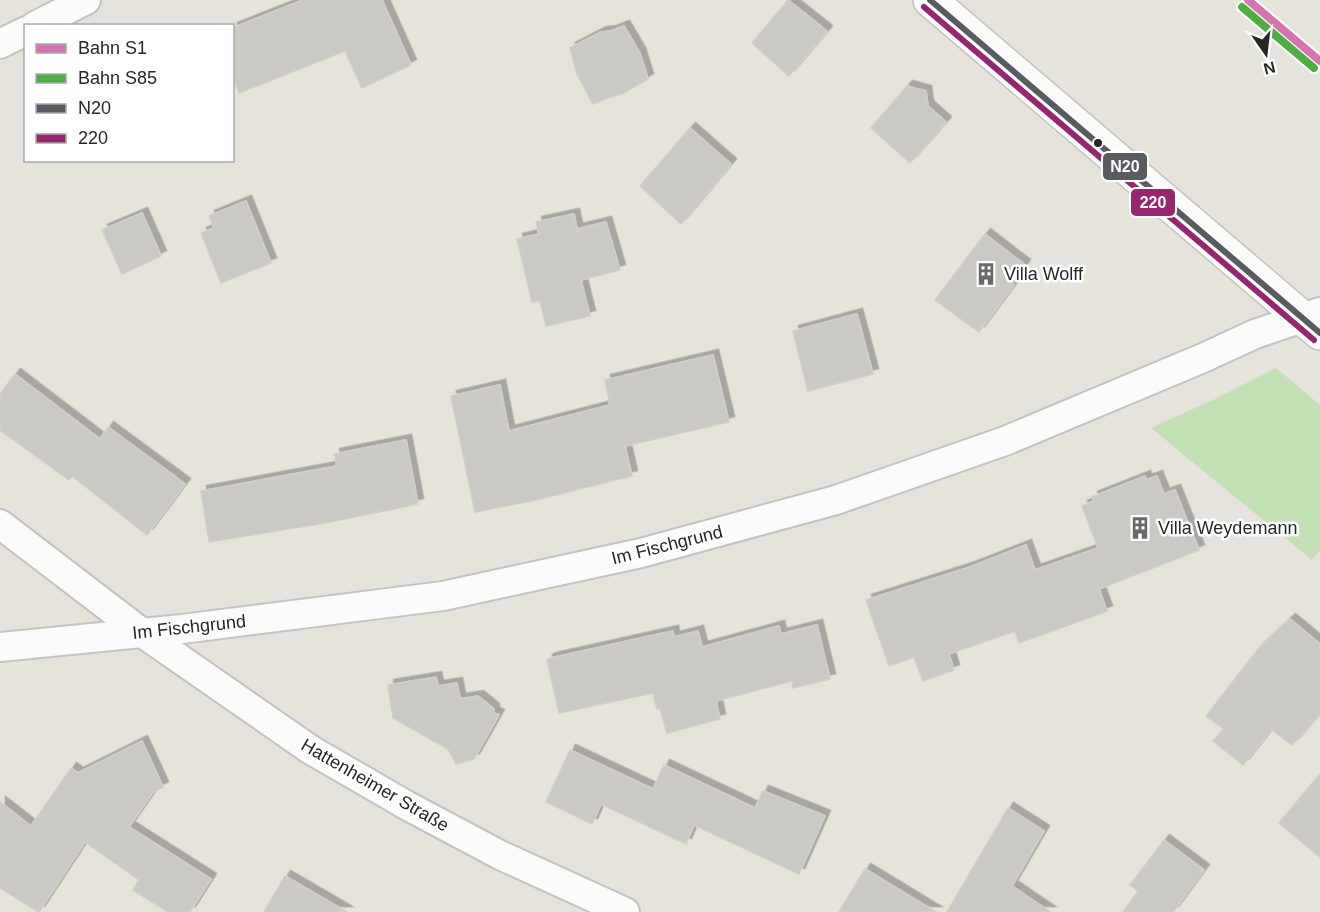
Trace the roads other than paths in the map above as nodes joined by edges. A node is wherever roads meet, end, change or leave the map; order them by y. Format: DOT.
graph roads {
  1 [pos="86,0"];
  2 [pos="930,0"];
  3 [pos="39,24"];
  4 [pos="24,32"];
  5 [pos="0,44"];
  6 [pos="1314,321"];
  7 [pos="0,524"];
  8 [pos="141,632"];
  9 [pos="0,647"];
  10 [pos="625,912"];
  1 -- 3 [label="street"];
  2 -- 6 [label="street"];
  4 -- 5 [label="street"];
  6 -- 8 [label="street, Im Fischgrund"];
  7 -- 8 [label="street, Hattenheimer Straße"];
  8 -- 9 [label="street, Im Fischgrund"];
  8 -- 10 [label="street, Hattenheimer Straße"];
}
